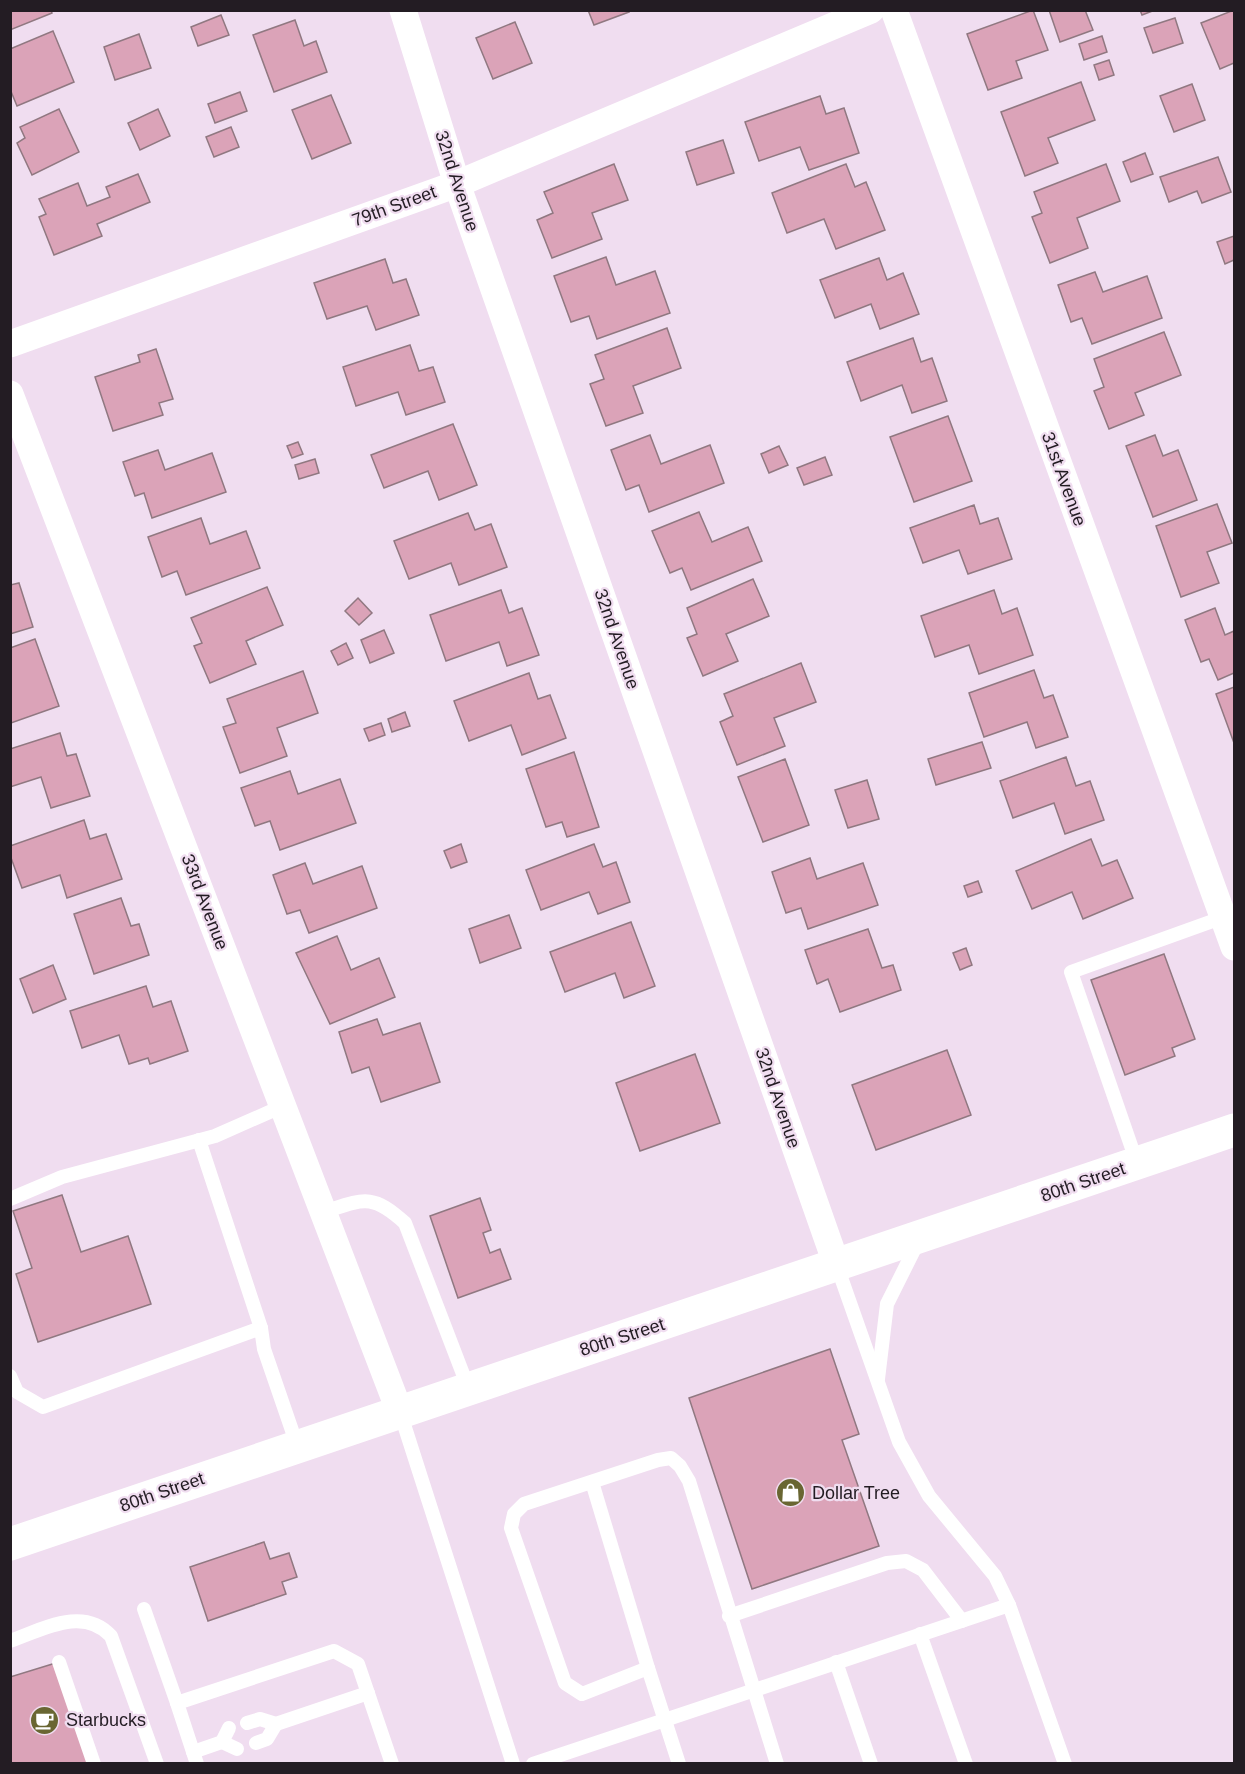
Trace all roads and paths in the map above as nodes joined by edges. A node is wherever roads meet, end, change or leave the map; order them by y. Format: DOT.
graph roads {
  1 [pos="404,10"];
  2 [pos="871,10"];
  3 [pos="894,10"];
  4 [pos="457,183"];
  5 [pos="10,344"];
  6 [pos="10,394"];
  7 [pos="1224,917"];
  8 [pos="1234,947"];
  9 [pos="283,1106"];
  10 [pos="1234,1130"];
  11 [pos="199,1140"];
  12 [pos="1137,1163"];
  13 [pos="10,1199"];
  14 [pos="324,1212"];
  15 [pos="920,1239"];
  16 [pos="837,1266"];
  17 [pos="261,1328"];
  18 [pos="10,1376"];
  19 [pos="877,1384"];
  20 [pos="468,1387"];
  21 [pos="399,1410"];
  22 [pos="297,1445"];
  23 [pos="592,1482"];
  24 [pos="10,1544"];
  25 [pos="1009,1605"];
  26 [pos="144,1609"];
  27 [pos="729,1616"];
  28 [pos="962,1621"];
  29 [pos="920,1634"];
  30 [pos="10,1641"];
  31 [pos="59,1662"];
  32 [pos="836,1662"];
  33 [pos="648,1668"];
  34 [pos="752,1690"];
  35 [pos="368,1693"];
  36 [pos="177,1703"];
  37 [pos="664,1720"];
  38 [pos="247,1723"];
  39 [pos="276,1724"];
  40 [pos="229,1728"];
  41 [pos="222,1742"];
  42 [pos="256,1743"];
  43 [pos="237,1749"];
  44 [pos="575,1757"];
  45 [pos="195,1758"];
  46 [pos="93,1764"];
  47 [pos="157,1764"];
  48 [pos="392,1764"];
  49 [pos="513,1764"];
  50 [pos="533,1764"];
  51 [pos="679,1764"];
  52 [pos="777,1764"];
  53 [pos="871,1764"];
  54 [pos="966,1764"];
  55 [pos="1065,1764"];
  1 -- 4 [label="street, 32nd Avenue"];
  2 -- 4 [label="street, 79th Street"];
  3 -- 7 [label="street, 31st Avenue"];
  4 -- 5 [label="street, 79th Street"];
  4 -- 16 [label="street, 32nd Avenue"];
  6 -- 9 [label="street, 33rd Avenue"];
  7 -- 8 [label="street, 31st Avenue"];
  7 -- 12 [label="lane"];
  9 -- 11 [label="lane"];
  9 -- 14 [label="street, 33rd Avenue"];
  10 -- 12 [label="street, 80th Street"];
  11 -- 13 [label="lane"];
  11 -- 17 [label="lane"];
  12 -- 15 [label="street, 80th Street"];
  14 -- 20 [label="lane"];
  14 -- 21 [label="street, 33rd Avenue"];
  15 -- 16 [label="street, 80th Street"];
  15 -- 19 [label="lane"];
  16 -- 19 [label="lane"];
  16 -- 20 [label="street, 80th Street"];
  17 -- 18 [label="lane"];
  17 -- 22 [label="lane"];
  19 -- 25 [label="lane"];
  20 -- 21 [label="street, 80th Street"];
  21 -- 22 [label="street, 80th Street"];
  21 -- 49 [label="lane"];
  22 -- 24 [label="street, 80th Street"];
  23 -- 27 [label="lane"];
  23 -- 33 [label="lane"];
  23 -- 33 [label="lane"];
  25 -- 28 [label="lane"];
  25 -- 55 [label="lane"];
  26 -- 36 [label="lane"];
  27 -- 28 [label="lane"];
  27 -- 34 [label="lane"];
  28 -- 29 [label="lane"];
  29 -- 32 [label="lane"];
  29 -- 54 [label="lane"];
  30 -- 47 [label="lane"];
  31 -- 46 [label="lane"];
  32 -- 34 [label="lane"];
  32 -- 53 [label="lane"];
  33 -- 37 [label="lane"];
  34 -- 37 [label="lane"];
  34 -- 52 [label="lane"];
  35 -- 36 [label="lane"];
  35 -- 39 [label="lane"];
  35 -- 48 [label="lane"];
  36 -- 45 [label="lane"];
  37 -- 44 [label="lane"];
  37 -- 51 [label="lane"];
  38 -- 39 [label="lane"];
  39 -- 42 [label="lane"];
  40 -- 41 [label="lane"];
  41 -- 43 [label="lane"];
  41 -- 45 [label="lane"];
  44 -- 50 [label="lane"];
}
